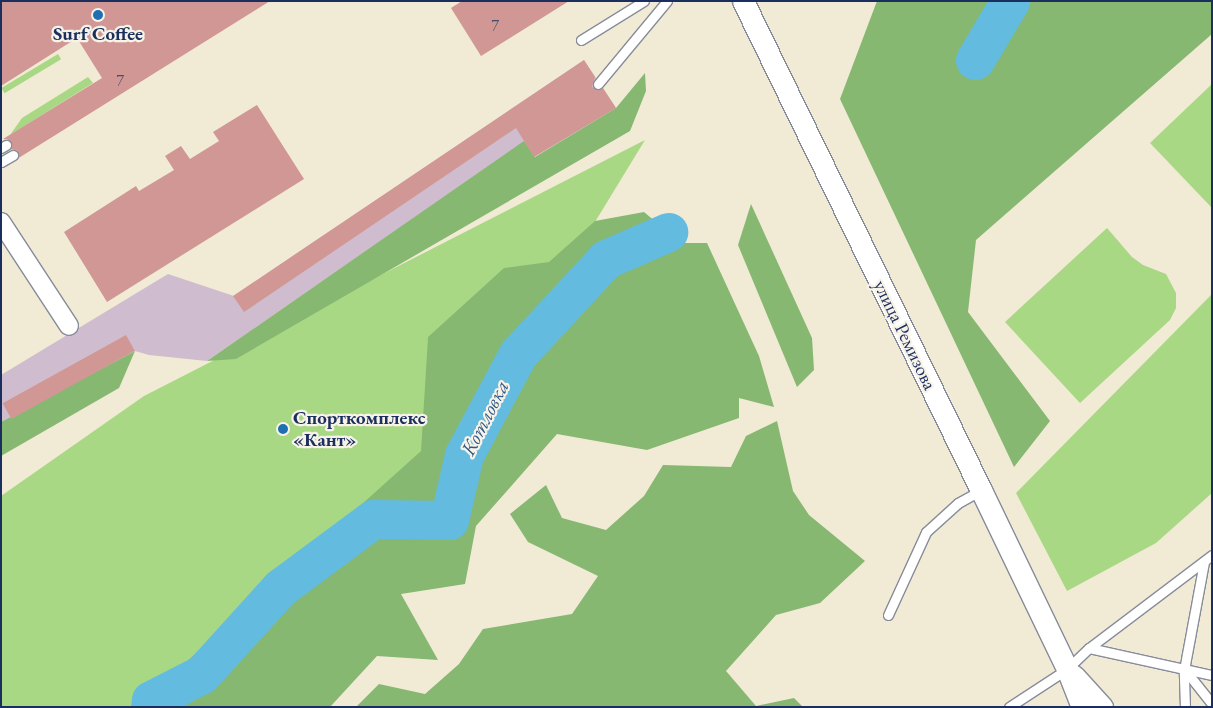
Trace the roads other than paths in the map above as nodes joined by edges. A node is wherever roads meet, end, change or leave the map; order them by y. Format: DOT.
graph roads {
  1 [pos="644,1"];
  2 [pos="668,1"];
  3 [pos="743,1"];
  4 [pos="582,40"];
  5 [pos="598,84"];
  6 [pos="13,155"];
  7 [pos="1,162"];
  8 [pos="1,222"];
  9 [pos="69,326"];
  10 [pos="981,490"];
  11 [pos="1212,555"];
  12 [pos="1204,562"];
  13 [pos="888,615"];
  14 [pos="1089,648"];
  15 [pos="1067,669"];
  16 [pos="1184,670"];
  17 [pos="1212,675"];
  18 [pos="1212,704"];
  19 [pos="1009,707"];
  20 [pos="1082,707"];
  21 [pos="1102,707"];
  22 [pos="1185,707"];
  1 -- 4 [label="lane"];
  2 -- 5 [label="lane"];
  3 -- 10 [label="street, улица Ремизова"];
  6 -- 7 [label="lane"];
  8 -- 9 [label="street"];
  10 -- 13 [label="lane"];
  10 -- 15 [label="street, улица Ремизова"];
  11 -- 12 [label="lane"];
  12 -- 14 [label="lane"];
  12 -- 16 [label="lane"];
  14 -- 15 [label="lane"];
  14 -- 16 [label="lane"];
  15 -- 19 [label="lane"];
  15 -- 20 [label="street, улица Ремизова"];
  15 -- 21 [label="street, улица Ремизова"];
  16 -- 17 [label="lane"];
  16 -- 18 [label="lane"];
  16 -- 22 [label="lane"];
}
